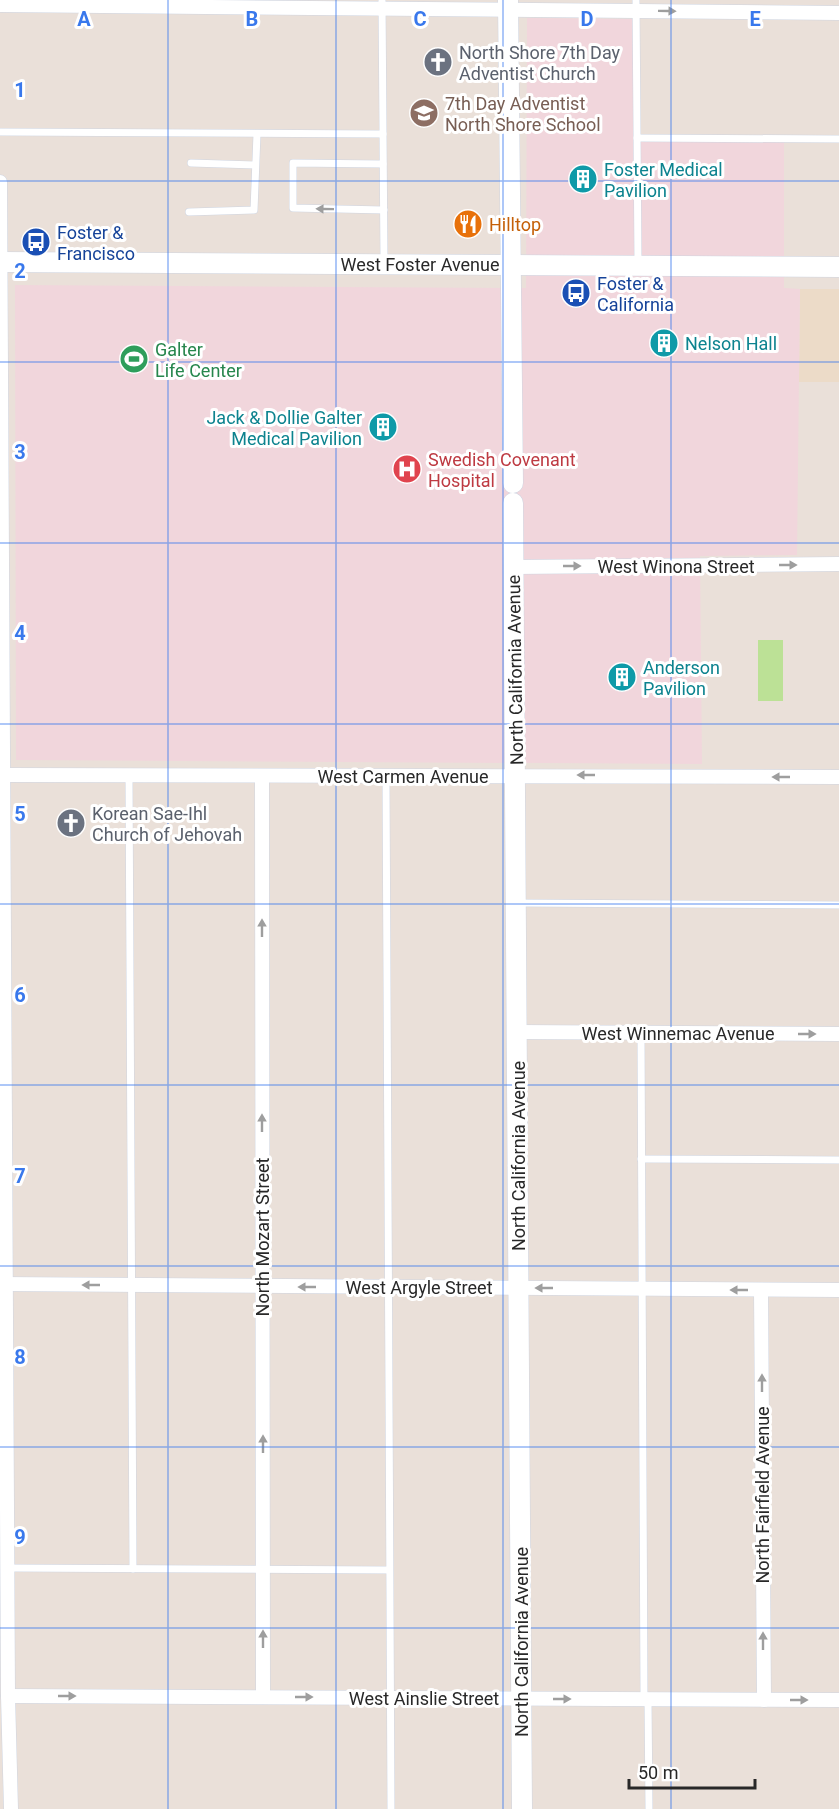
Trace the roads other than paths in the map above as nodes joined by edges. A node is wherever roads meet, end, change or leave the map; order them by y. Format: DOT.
graph roads {
  1 [pos="382,4"];
  2 [pos="0,5"];
  3 [pos="508,5"];
  4 [pos="636,6"];
  5 [pos="839,13"];
  6 [pos="0,132"];
  7 [pos="257,134"];
  8 [pos="383,134"];
  9 [pos="637,138"];
  10 [pos="839,140"];
  11 [pos="191,163"];
  12 [pos="383,164"];
  13 [pos="255,165"];
  14 [pos="0,182"];
  15 [pos="384,210"];
  16 [pos="189,212"];
  17 [pos="0,262"];
  18 [pos="384,264"];
  19 [pos="510,265"];
  20 [pos="638,266"];
  21 [pos="839,267"];
  22 [pos="839,564"];
  23 [pos="513,567"];
  24 [pos="3,775"];
  25 [pos="516,775"];
  26 [pos="129,776"];
  27 [pos="386,776"];
  28 [pos="262,777"];
  29 [pos="839,777"];
  30 [pos="517,903"];
  31 [pos="839,904"];
  32 [pos="517,1032"];
  33 [pos="641,1033"];
  34 [pos="839,1034"];
  35 [pos="641,1159"];
  36 [pos="839,1160"];
  37 [pos="3,1284"];
  38 [pos="132,1285"];
  39 [pos="262,1286"];
  40 [pos="387,1287"];
  41 [pos="519,1288"];
  42 [pos="641,1289"];
  43 [pos="761,1290"];
  44 [pos="839,1290"];
  45 [pos="3,1410"];
  46 [pos="8,1568"];
  47 [pos="133,1569"];
  48 [pos="263,1569"];
  49 [pos="390,1570"];
  50 [pos="4,1642"];
  51 [pos="8,1696"];
  52 [pos="263,1697"];
  53 [pos="390,1698"];
  54 [pos="521,1698"];
  55 [pos="646,1699"];
  56 [pos="764,1700"];
  57 [pos="839,1700"];
  58 [pos="11,1809"];
  59 [pos="391,1809"];
  60 [pos="522,1809"];
  61 [pos="649,1809"];
  1 -- 2 [label="street"];
  1 -- 3 [label="street"];
  1 -- 8 [label="lane"];
  3 -- 4 [label="street"];
  3 -- 19 [label="main road, North California Avenue"];
  4 -- 5 [label="street, one-way"];
  4 -- 9 [label="lane"];
  6 -- 7 [label="lane"];
  7 -- 8 [label="lane"];
  7 -- 13 [label="lane"];
  8 -- 12 [label="lane"];
  9 -- 10 [label="lane"];
  9 -- 20 [label="lane"];
  11 -- 13 [label="lane"];
  12 -- 15 [label="lane"];
  15 -- 12 [label="lane, one-way"];
  13 -- 16 [label="lane"];
  14 -- 17 [label="street"];
  15 -- 18 [label="lane"];
  17 -- 18 [label="main road, West Foster Avenue"];
  17 -- 24 [label="street"];
  18 -- 19 [label="main road, West Foster Avenue"];
  19 -- 20 [label="main road, West Foster Avenue"];
  19 -- 23 [label="main road, North California Avenue"];
  20 -- 21 [label="main road, West Foster Avenue"];
  23 -- 22 [label="street, West Winona Street, one-way"];
  23 -- 25 [label="main road, North California Avenue"];
  24 -- 26 [label="street, West Carmen Avenue"];
  24 -- 37 [label="street"];
  25 -- 27 [label="street, West Carmen Avenue"];
  29 -- 25 [label="street, West Carmen Avenue, one-way"];
  25 -- 30 [label="main road, North California Avenue"];
  26 -- 28 [label="street, West Carmen Avenue"];
  26 -- 38 [label="lane"];
  27 -- 28 [label="street, West Carmen Avenue"];
  27 -- 40 [label="lane"];
  39 -- 28 [label="street, North Mozart Street, one-way"];
  30 -- 31 [label="lane"];
  30 -- 32 [label="main road, North California Avenue"];
  32 -- 33 [label="street, West Winnemac Avenue"];
  32 -- 41 [label="main road, North California Avenue"];
  33 -- 34 [label="street, West Winnemac Avenue, one-way"];
  33 -- 35 [label="lane"];
  35 -- 36 [label="lane"];
  35 -- 42 [label="lane"];
  38 -- 37 [label="street, West Argyle Street, one-way"];
  37 -- 45 [label="street"];
  38 -- 39 [label="street, West Argyle Street"];
  38 -- 47 [label="lane"];
  40 -- 39 [label="street, West Argyle Street, one-way"];
  48 -- 39 [label="street, North Mozart Street, one-way"];
  40 -- 41 [label="street, West Argyle Street"];
  40 -- 49 [label="lane"];
  42 -- 41 [label="street, West Argyle Street, one-way"];
  41 -- 54 [label="main road, North California Avenue"];
  43 -- 42 [label="street, West Argyle Street, one-way"];
  42 -- 55 [label="lane"];
  43 -- 44 [label="street, West Argyle Street"];
  56 -- 43 [label="street, North Fairfield Avenue, one-way"];
  45 -- 46 [label="street"];
  46 -- 47 [label="lane"];
  46 -- 50 [label="street"];
  47 -- 48 [label="lane"];
  48 -- 49 [label="lane"];
  52 -- 48 [label="street, North Mozart Street, one-way"];
  49 -- 53 [label="lane"];
  50 -- 51 [label="street"];
  51 -- 52 [label="street, West Ainslie Street, one-way"];
  51 -- 58 [label="street"];
  52 -- 53 [label="street, West Ainslie Street, one-way"];
  53 -- 54 [label="street, West Ainslie Street"];
  53 -- 59 [label="lane"];
  54 -- 55 [label="street, West Ainslie Street, one-way"];
  54 -- 60 [label="main road, North California Avenue"];
  55 -- 56 [label="street, West Ainslie Street"];
  55 -- 61 [label="lane"];
  56 -- 57 [label="street, West Ainslie Street, one-way"];
}
